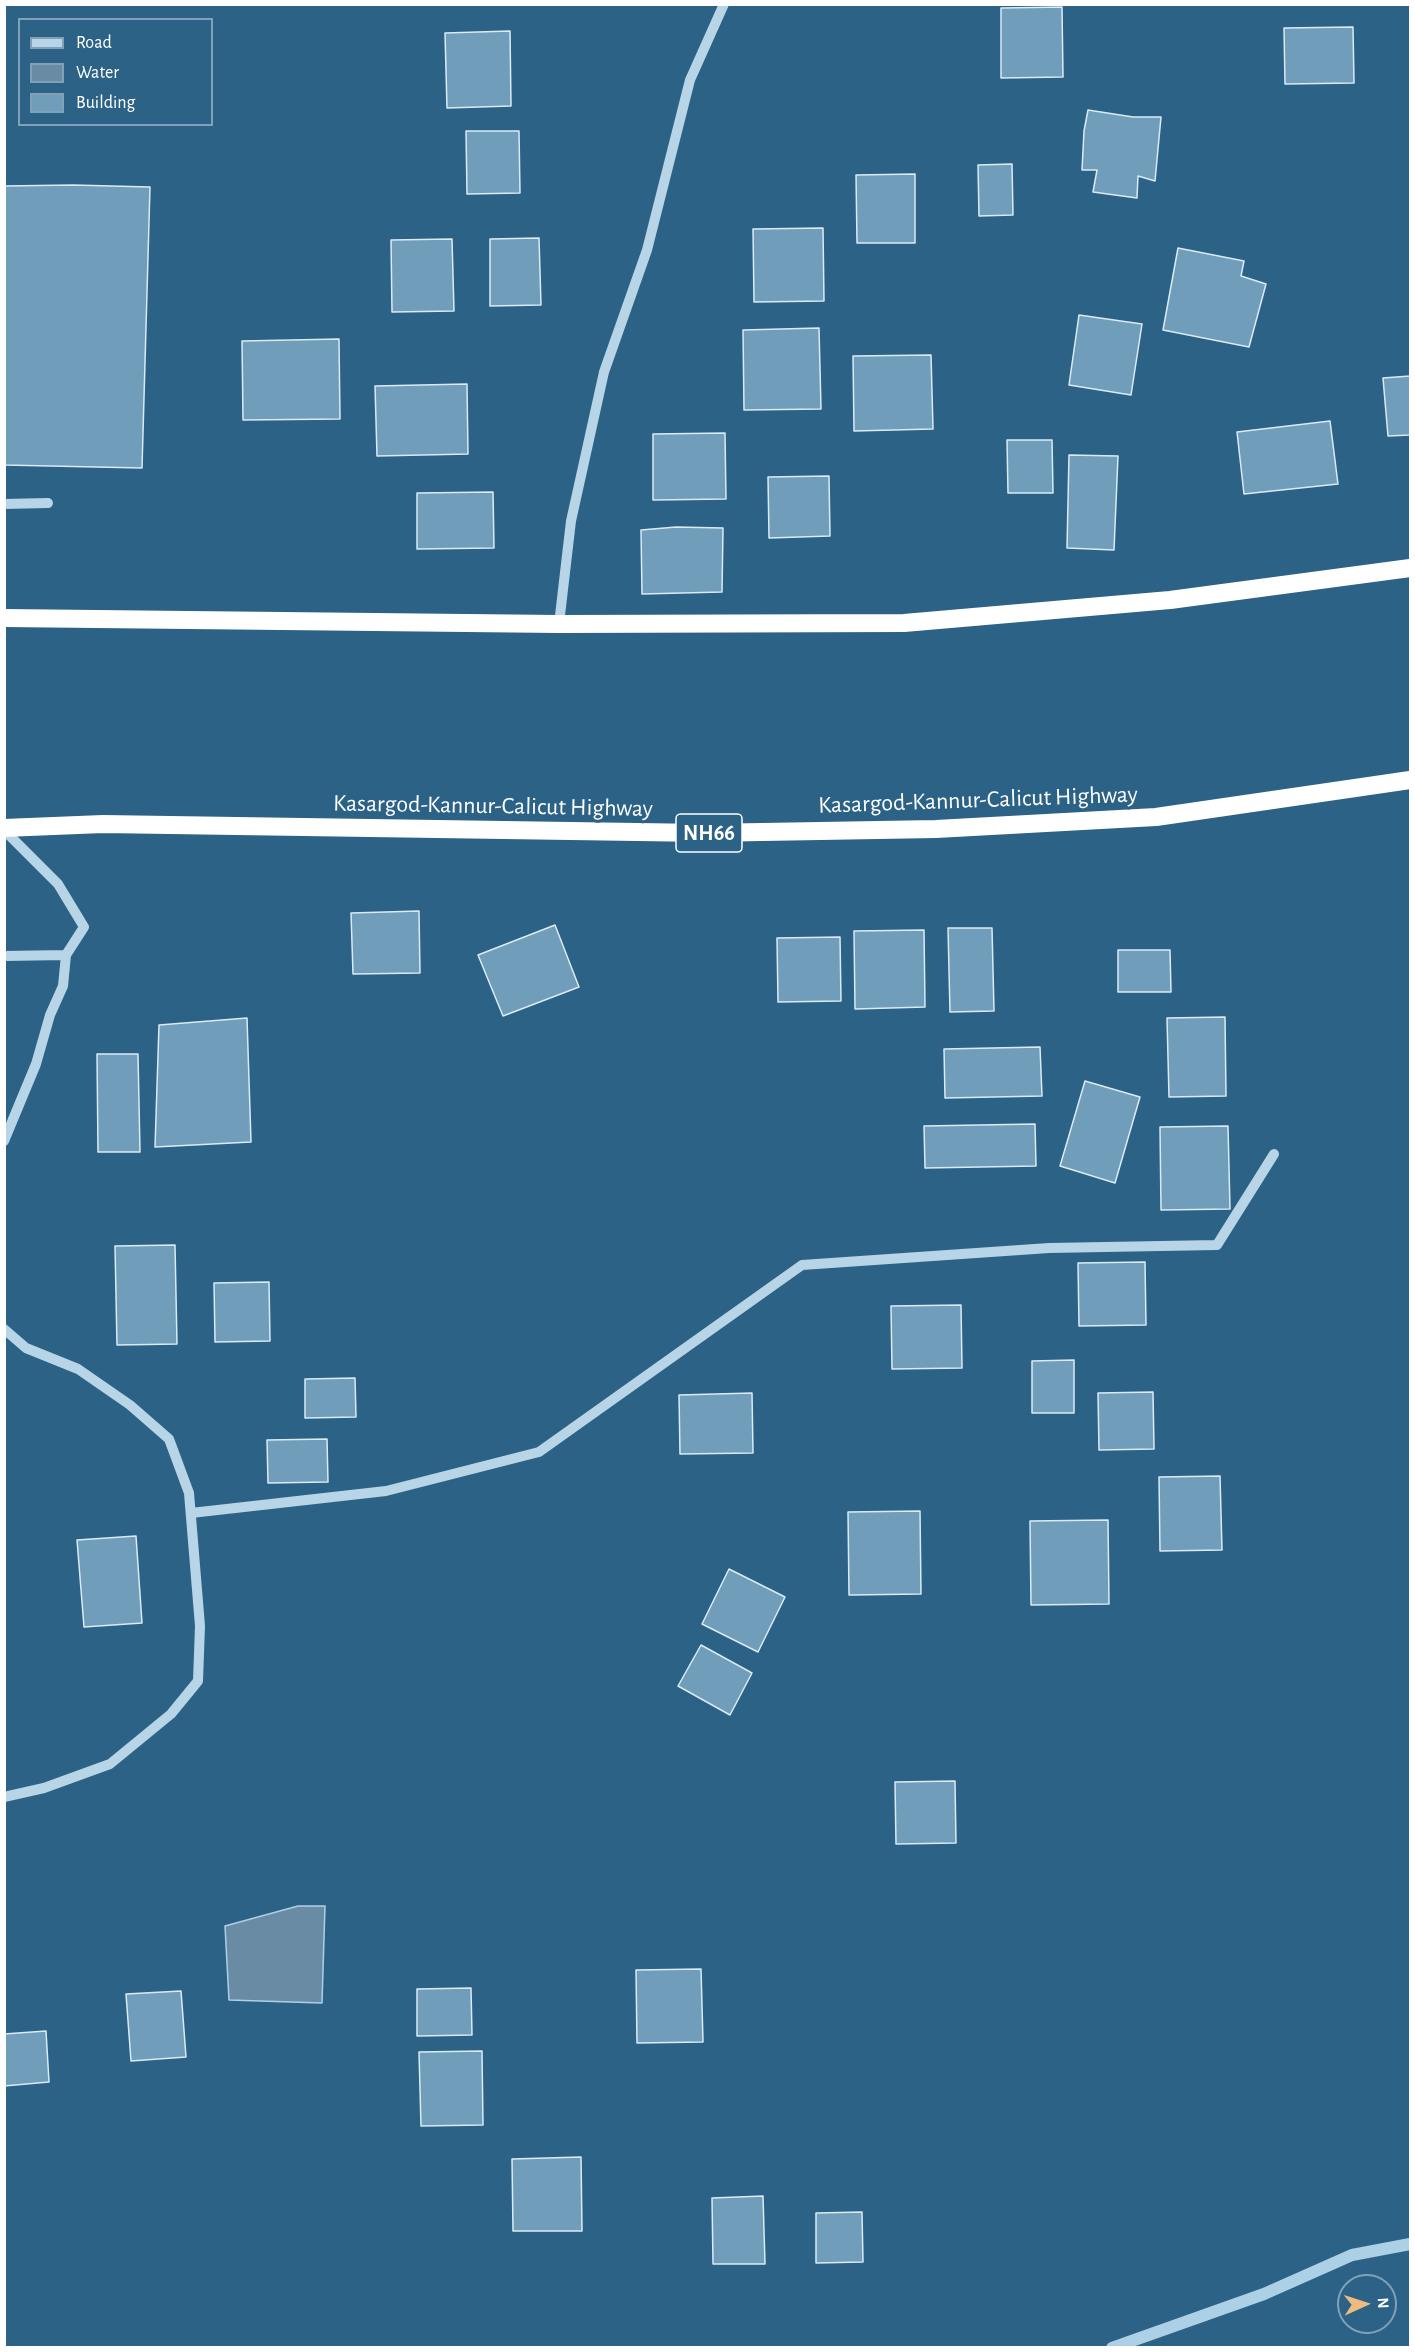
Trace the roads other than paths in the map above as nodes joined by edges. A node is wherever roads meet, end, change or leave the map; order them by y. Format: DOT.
graph roads {
  1 [pos="724,4"];
  2 [pos="48,502"];
  3 [pos="4,504"];
  4 [pos="1410,568"];
  5 [pos="4,618"];
  6 [pos="560,624"];
  7 [pos="1410,780"];
  8 [pos="4,829"];
  9 [pos="66,955"];
  10 [pos="4,956"];
  11 [pos="4,1141"];
  12 [pos="1274,1154"];
  13 [pos="4,1329"];
  14 [pos="191,1513"];
  15 [pos="4,1797"];
  1 -- 6 [label="street"];
  2 -- 3 [label="street"];
  4 -- 6 [label="highway"];
  5 -- 6 [label="highway"];
  7 -- 8 [label="highway, Kasargod-Kannur-Calicut Highway / NH66"];
  8 -- 9 [label="street"];
  9 -- 10 [label="street"];
  9 -- 11 [label="street"];
  12 -- 14 [label="street"];
  13 -- 14 [label="street"];
  14 -- 15 [label="street"];
}
